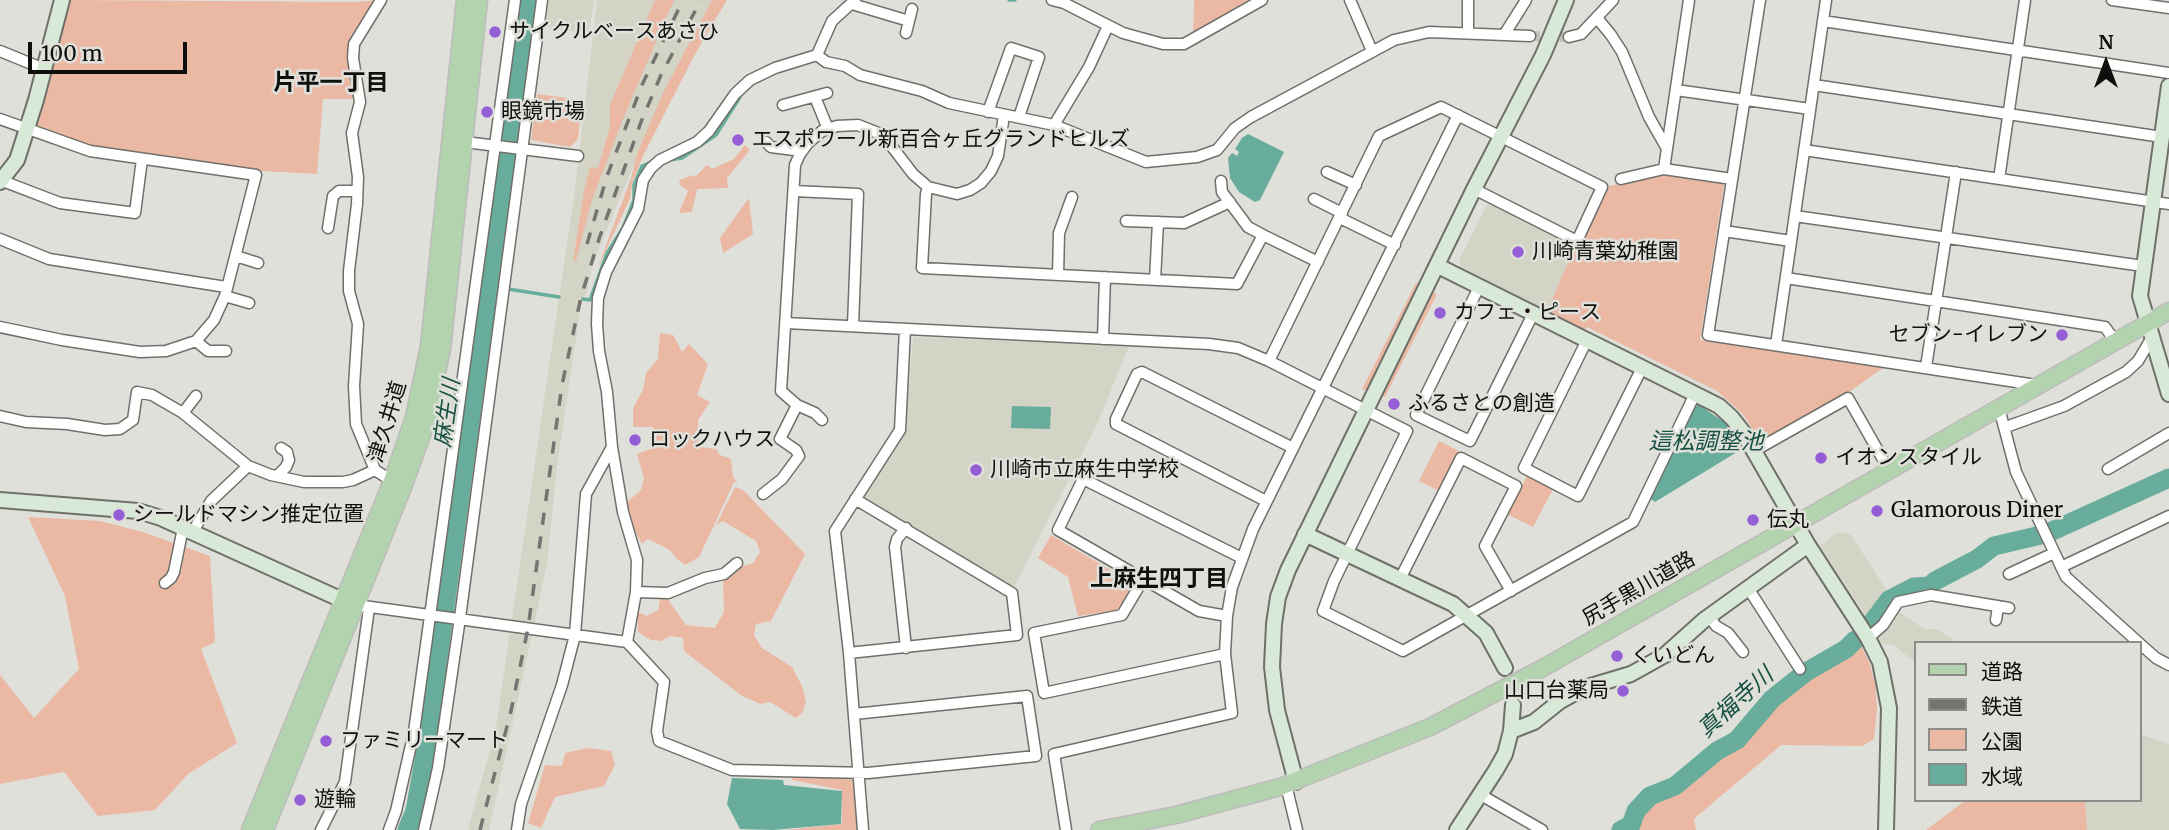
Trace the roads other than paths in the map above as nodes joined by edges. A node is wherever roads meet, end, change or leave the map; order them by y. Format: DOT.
graph roads {
  1 [pos="381,0"];
  2 [pos="465,0"];
  3 [pos="479,0"];
  4 [pos="515,0"];
  5 [pos="542,0"];
  6 [pos="1052,0"];
  7 [pos="1262,0"];
  8 [pos="1350,0"];
  9 [pos="1468,0"];
  10 [pos="1526,0"];
  11 [pos="1566,0"];
  12 [pos="1613,0"];
  13 [pos="1689,0"];
  14 [pos="1760,0"];
  15 [pos="1826,0"];
  16 [pos="2025,0"];
  17 [pos="2112,0"];
  18 [pos="59,1"];
  19 [pos="853,2"];
  20 [pos="1065,2"];
  21 [pos="2169,8"];
  22 [pos="912,9"];
  23 [pos="1597,18"];
  24 [pos="909,21"];
  25 [pos="1823,21"];
  26 [pos="1108,26"];
  27 [pos="906,33"];
  28 [pos="1468,33"];
  29 [pos="1504,35"];
  30 [pos="1530,36"];
  31 [pos="1569,37"];
  32 [pos="0,51"];
  33 [pos="1372,51"];
  34 [pos="2018,51"];
  35 [pos="817,55"];
  36 [pos="44,69"];
  37 [pos="2169,73"];
  38 [pos="1814,85"];
  39 [pos="2169,86"];
  40 [pos="1676,90"];
  41 [pos="827,93"];
  42 [pos="815,97"];
  43 [pos="1745,100"];
  44 [pos="783,105"];
  45 [pos="1810,108"];
  46 [pos="988,112"];
  47 [pos="2009,114"];
  48 [pos="1004,115"];
  49 [pos="1458,115"];
  50 [pos="1019,117"];
  51 [pos="0,119"];
  52 [pos="1054,125"];
  53 [pos="828,129"];
  54 [pos="27,130"];
  55 [pos="2162,136"];
  56 [pos="1501,137"];
  57 [pos="465,142"];
  58 [pos="765,142"];
  59 [pos="497,146"];
  60 [pos="1666,148"];
  61 [pos="520,149"];
  62 [pos="1804,150"];
  63 [pos="802,151"];
  64 [pos="578,156"];
  65 [pos="142,159"];
  66 [pos="1664,169"];
  67 [pos="1327,172"];
  68 [pos="1956,173"];
  69 [pos="1621,179"];
  70 [pos="1732,179"];
  71 [pos="1999,179"];
  72 [pos="0,180"];
  73 [pos="1221,181"];
  74 [pos="1356,185"];
  75 [pos="928,187"];
  76 [pos="1474,189"];
  77 [pos="357,191"];
  78 [pos="794,191"];
  79 [pos="1072,197"];
  80 [pos="1314,199"];
  81 [pos="1230,202"];
  82 [pos="2152,202"];
  83 [pos="2169,204"];
  84 [pos="1341,215"];
  85 [pos="1795,216"];
  86 [pos="1126,221"];
  87 [pos="1157,222"];
  88 [pos="328,228"];
  89 [pos="1724,232"];
  90 [pos="1263,235"];
  91 [pos="1946,238"];
  92 [pos="0,239"];
  93 [pos="1791,241"];
  94 [pos="1395,245"];
  95 [pos="236,256"];
  96 [pos="1318,262"];
  97 [pos="258,263"];
  98 [pos="1438,266"];
  99 [pos="2143,267"];
  100 [pos="1058,275"];
  101 [pos="1105,277"];
  102 [pos="1786,278"];
  103 [pos="1155,279"];
  104 [pos="1479,287"];
  105 [pos="225,292"];
  106 [pos="1936,301"];
  107 [pos="249,303"];
  108 [pos="2169,311"];
  109 [pos="1534,313"];
  110 [pos="786,323"];
  111 [pos="853,326"];
  112 [pos="0,327"];
  113 [pos="905,329"];
  114 [pos="2149,331"];
  115 [pos="1103,339"];
  116 [pos="1587,340"];
  117 [pos="196,341"];
  118 [pos="2115,341"];
  119 [pos="1776,345"];
  120 [pos="226,351"];
  121 [pos="1269,361"];
  122 [pos="1926,367"];
  123 [pos="1642,368"];
  124 [pos="2038,385"];
  125 [pos="1321,388"];
  126 [pos="1695,394"];
  127 [pos="2169,394"];
  128 [pos="196,396"];
  129 [pos="797,405"];
  130 [pos="1999,408"];
  131 [pos="1366,410"];
  132 [pos="183,413"];
  133 [pos="0,416"];
  134 [pos="822,420"];
  135 [pos="2006,427"];
  136 [pos="2169,433"];
  137 [pos="611,447"];
  138 [pos="281,448"];
  139 [pos="1293,448"];
  140 [pos="1754,451"];
  141 [pos="248,466"];
  142 [pos="2108,469"];
  143 [pos="375,470"];
  144 [pos="1889,470"];
  145 [pos="277,476"];
  146 [pos="392,481"];
  147 [pos="763,494"];
  148 [pos="855,499"];
  149 [pos="0,500"];
  150 [pos="1266,501"];
  151 [pos="2169,516"];
  152 [pos="1795,523"];
  153 [pos="906,528"];
  154 [pos="188,531"];
  155 [pos="1304,534"];
  156 [pos="1808,545"];
  157 [pos="2054,553"];
  158 [pos="1347,554"];
  159 [pos="1242,558"];
  160 [pos="737,563"];
  161 [pos="2061,567"];
  162 [pos="2010,574"];
  163 [pos="1144,579"];
  164 [pos="1400,579"];
  165 [pos="164,583"];
  166 [pos="1748,588"];
  167 [pos="1511,591"];
  168 [pos="636,592"];
  169 [pos="356,605"];
  170 [pos="1997,606"];
  171 [pos="2009,608"];
  172 [pos="1467,614"];
  173 [pos="432,616"];
  174 [pos="1227,616"];
  175 [pos="1709,616"];
  176 [pos="455,618"];
  177 [pos="1996,620"];
  178 [pos="575,635"];
  179 [pos="1868,638"];
  180 [pos="2137,641"];
  181 [pos="627,642"];
  182 [pos="2141,645"];
  183 [pos="906,648"];
  184 [pos="1743,652"];
  185 [pos="849,653"];
  186 [pos="1225,654"];
  187 [pos="2169,665"];
  188 [pos="1505,668"];
  189 [pos="1800,669"];
  190 [pos="1513,705"];
  191 [pos="853,713"];
  192 [pos="1511,731"];
  193 [pos="859,772"];
  194 [pos="1291,784"];
  195 [pos="1481,795"];
  196 [pos="250,830"];
  197 [pos="265,830"];
  198 [pos="321,830"];
  199 [pos="388,830"];
  200 [pos="424,830"];
  201 [pos="517,830"];
  202 [pos="863,830"];
  203 [pos="1066,830"];
  204 [pos="1099,830"];
  205 [pos="1297,830"];
  206 [pos="1457,830"];
  207 [pos="1541,830"];
  208 [pos="1885,830"];
  1 -- 77 [label="street"];
  2 -- 146 [label="main road, 津久井道"];
  3 -- 57 [label="main road, 津久井道"];
  4 -- 59 [label="street"];
  5 -- 61 [label="street"];
  6 -- 20 [label="street"];
  7 -- 26 [label="street"];
  8 -- 33 [label="street"];
  9 -- 28 [label="street"];
  10 -- 29 [label="street"];
  11 -- 56 [label="street"];
  12 -- 23 [label="street"];
  13 -- 40 [label="street"];
  14 -- 43 [label="street"];
  15 -- 25 [label="street"];
  16 -- 34 [label="street"];
  17 -- 21 [label="street"];
  18 -- 36 [label="street"];
  19 -- 24 [label="street"];
  19 -- 35 [label="street"];
  20 -- 26 [label="street"];
  22 -- 24 [label="street"];
  23 -- 31 [label="street"];
  23 -- 60 [label="street"];
  24 -- 27 [label="street"];
  25 -- 34 [label="street"];
  25 -- 38 [label="street"];
  26 -- 52 [label="street"];
  28 -- 29 [label="street"];
  28 -- 33 [label="street"];
  29 -- 30 [label="street"];
  32 -- 36 [label="street"];
  33 -- 52 [label="street"];
  34 -- 37 [label="street"];
  34 -- 47 [label="street"];
  35 -- 46 [label="street"];
  35 -- 137 [label="street"];
  36 -- 54 [label="street"];
  38 -- 45 [label="street"];
  38 -- 47 [label="street"];
  39 -- 55 [label="street"];
  40 -- 43 [label="street"];
  40 -- 60 [label="street"];
  41 -- 42 [label="street"];
  42 -- 44 [label="street"];
  42 -- 53 [label="street"];
  43 -- 45 [label="street"];
  43 -- 70 [label="street"];
  45 -- 62 [label="street"];
  46 -- 48 [label="street"];
  46 -- 50 [label="street"];
  47 -- 55 [label="street"];
  47 -- 71 [label="street"];
  48 -- 50 [label="street"];
  48 -- 75 [label="street"];
  49 -- 56 [label="street"];
  49 -- 74 [label="street"];
  49 -- 94 [label="street"];
  50 -- 52 [label="street"];
  51 -- 54 [label="street"];
  53 -- 63 [label="street"];
  53 -- 75 [label="street"];
  54 -- 65 [label="street"];
  54 -- 72 [label="street"];
  55 -- 82 [label="street"];
  56 -- 76 [label="street"];
  56 -- 76 [label="street"];
  57 -- 59 [label="street"];
  57 -- 169 [label="main road, 津久井道"];
  58 -- 63 [label="street"];
  59 -- 61 [label="street"];
  59 -- 173 [label="street"];
  60 -- 66 [label="street"];
  61 -- 64 [label="street"];
  61 -- 176 [label="street"];
  62 -- 68 [label="street"];
  62 -- 85 [label="street"];
  63 -- 78 [label="street"];
  65 -- 72 [label="street"];
  65 -- 95 [label="street"];
  66 -- 69 [label="street"];
  66 -- 70 [label="street"];
  67 -- 74 [label="street"];
  68 -- 71 [label="street"];
  68 -- 91 [label="street"];
  70 -- 89 [label="street"];
  71 -- 82 [label="street"];
  73 -- 81 [label="street"];
  74 -- 84 [label="street"];
  75 -- 100 [label="street"];
  76 -- 98 [label="street"];
  77 -- 88 [label="street"];
  77 -- 143 [label="street"];
  78 -- 110 [label="street"];
  78 -- 111 [label="street"];
  79 -- 100 [label="street"];
  80 -- 84 [label="street"];
  81 -- 87 [label="street"];
  81 -- 90 [label="street"];
  82 -- 83 [label="street"];
  82 -- 99 [label="street"];
  84 -- 94 [label="street"];
  84 -- 96 [label="street"];
  85 -- 91 [label="street"];
  85 -- 93 [label="street"];
  86 -- 87 [label="street"];
  87 -- 103 [label="street"];
  89 -- 93 [label="street"];
  89 -- 119 [label="street"];
  90 -- 96 [label="street"];
  90 -- 103 [label="street"];
  91 -- 99 [label="street"];
  91 -- 106 [label="street"];
  92 -- 105 [label="street"];
  93 -- 102 [label="street"];
  94 -- 125 [label="street"];
  95 -- 97 [label="street"];
  95 -- 105 [label="street"];
  96 -- 121 [label="street"];
  98 -- 104 [label="street"];
  98 -- 131 [label="street"];
  99 -- 114 [label="street"];
  100 -- 101 [label="street"];
  101 -- 103 [label="street"];
  101 -- 115 [label="street"];
  102 -- 106 [label="street"];
  102 -- 119 [label="street"];
  104 -- 109 [label="street"];
  104 -- 109 [label="street"];
  105 -- 107 [label="street"];
  105 -- 117 [label="street"];
  106 -- 118 [label="street"];
  106 -- 122 [label="street"];
  108 -- 114 [label="main road, 尻手黒川道路"];
  109 -- 116 [label="street"];
  110 -- 111 [label="street"];
  110 -- 129 [label="street"];
  111 -- 113 [label="street"];
  112 -- 117 [label="street"];
  113 -- 115 [label="street"];
  113 -- 148 [label="street"];
  114 -- 118 [label="main road, 尻手黒川道路"];
  114 -- 127 [label="street"];
  114 -- 135 [label="street"];
  115 -- 121 [label="street"];
  116 -- 123 [label="street"];
  116 -- 123 [label="street"];
  117 -- 120 [label="street"];
  118 -- 124 [label="main road, 尻手黒川道路"];
  119 -- 122 [label="street"];
  121 -- 125 [label="street"];
  122 -- 124 [label="street"];
  123 -- 126 [label="street"];
  124 -- 130 [label="main road, 尻手黒川道路"];
  125 -- 131 [label="street"];
  125 -- 139 [label="street"];
  126 -- 140 [label="street"];
  126 -- 167 [label="street"];
  128 -- 132 [label="street"];
  129 -- 134 [label="street"];
  129 -- 147 [label="street"];
  130 -- 135 [label="street"];
  130 -- 144 [label="main road, 尻手黒川道路"];
  131 -- 155 [label="street"];
  131 -- 158 [label="street"];
  132 -- 133 [label="street"];
  132 -- 141 [label="street"];
  135 -- 157 [label="street"];
  136 -- 142 [label="street"];
  137 -- 168 [label="street"];
  137 -- 178 [label="street"];
  138 -- 145 [label="street"];
  139 -- 150 [label="street"];
  139 -- 150 [label="street"];
  140 -- 144 [label="street"];
  140 -- 152 [label="street"];
  141 -- 145 [label="street"];
  141 -- 154 [label="street"];
  143 -- 145 [label="street"];
  143 -- 146 [label="street"];
  144 -- 152 [label="main road, 尻手黒川道路"];
  146 -- 169 [label="main road, 津久井道"];
  148 -- 153 [label="street"];
  148 -- 185 [label="street"];
  149 -- 154 [label="street"];
  150 -- 159 [label="street"];
  151 -- 161 [label="street"];
  152 -- 156 [label="street"];
  152 -- 194 [label="main road, 尻手黒川道路"];
  153 -- 183 [label="street"];
  153 -- 183 [label="street"];
  154 -- 165 [label="street"];
  154 -- 169 [label="street"];
  155 -- 158 [label="street"];
  155 -- 194 [label="street"];
  156 -- 166 [label="street"];
  156 -- 179 [label="street"];
  157 -- 161 [label="street"];
  157 -- 162 [label="street"];
  158 -- 164 [label="street"];
  158 -- 172 [label="street"];
  159 -- 163 [label="street"];
  159 -- 174 [label="street"];
  160 -- 168 [label="street"];
  161 -- 180 [label="street"];
  163 -- 174 [label="street"];
  163 -- 186 [label="street"];
  164 -- 167 [label="street"];
  164 -- 172 [label="street"];
  166 -- 175 [label="street"];
  166 -- 189 [label="street"];
  167 -- 172 [label="street"];
  168 -- 181 [label="street"];
  169 -- 173 [label="street"];
  169 -- 196 [label="main road, 津久井道"];
  169 -- 197 [label="main road, 津久井道"];
  169 -- 198 [label="street"];
  170 -- 171 [label="street"];
  170 -- 177 [label="street"];
  170 -- 179 [label="street"];
  172 -- 188 [label="street"];
  173 -- 176 [label="street"];
  173 -- 199 [label="street"];
  174 -- 186 [label="street"];
  175 -- 184 [label="street"];
  175 -- 192 [label="street"];
  176 -- 178 [label="street"];
  176 -- 200 [label="street"];
  178 -- 181 [label="street"];
  178 -- 201 [label="street"];
  179 -- 208 [label="street"];
  181 -- 193 [label="street"];
  182 -- 187 [label="street"];
  183 -- 185 [label="street"];
  185 -- 191 [label="street"];
  186 -- 203 [label="street"];
  190 -- 192 [label="street"];
  191 -- 193 [label="street"];
  191 -- 193 [label="street"];
  192 -- 195 [label="street"];
  193 -- 202 [label="street"];
  194 -- 204 [label="main road, 尻手黒川道路"];
  194 -- 205 [label="street"];
  195 -- 206 [label="street"];
  195 -- 207 [label="street"];
}
